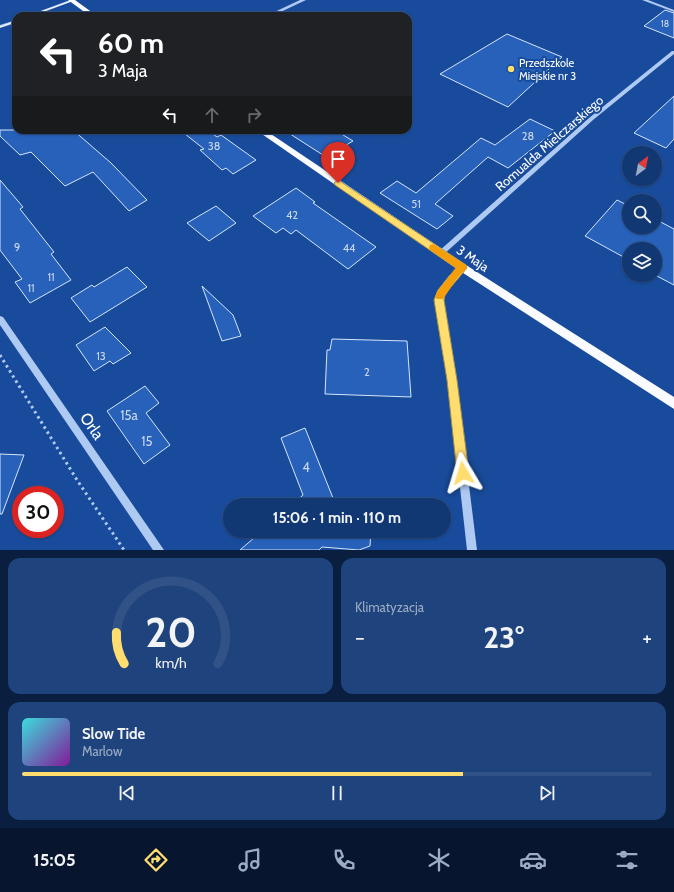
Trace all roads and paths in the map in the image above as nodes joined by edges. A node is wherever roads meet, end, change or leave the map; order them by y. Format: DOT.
graph roads {
  1 [pos="72,0"];
  2 [pos="304,0"];
  3 [pos="644,0"];
  4 [pos="674,11"];
  5 [pos="40,12"];
  6 [pos="88,12"];
  7 [pos="277,12"];
  8 [pos="12,22"];
  9 [pos="0,27"];
  10 [pos="674,52"];
  11 [pos="266,134"];
  12 [pos="441,253"];
  13 [pos="463,268"];
  14 [pos="0,319"];
  15 [pos="0,355"];
  16 [pos="674,404"];
  17 [pos="124,550"];
  18 [pos="159,550"];
  19 [pos="472,550"];
  1 -- 5 [label="street"];
  1 -- 6 [label="main road"];
  2 -- 7 [label="street"];
  3 -- 4 [label="street"];
  8 -- 9 [label="street"];
  10 -- 12 [label="street, Romualda Mielczarskiego"];
  11 -- 12 [label="main road, 3 Maja"];
  12 -- 13 [label="main road, 3 Maja"];
  13 -- 16 [label="main road, 3 Maja"];
  13 -- 19 [label="street"];
  14 -- 18 [label="street, Orla"];
  15 -- 17 [label="path"];
}
